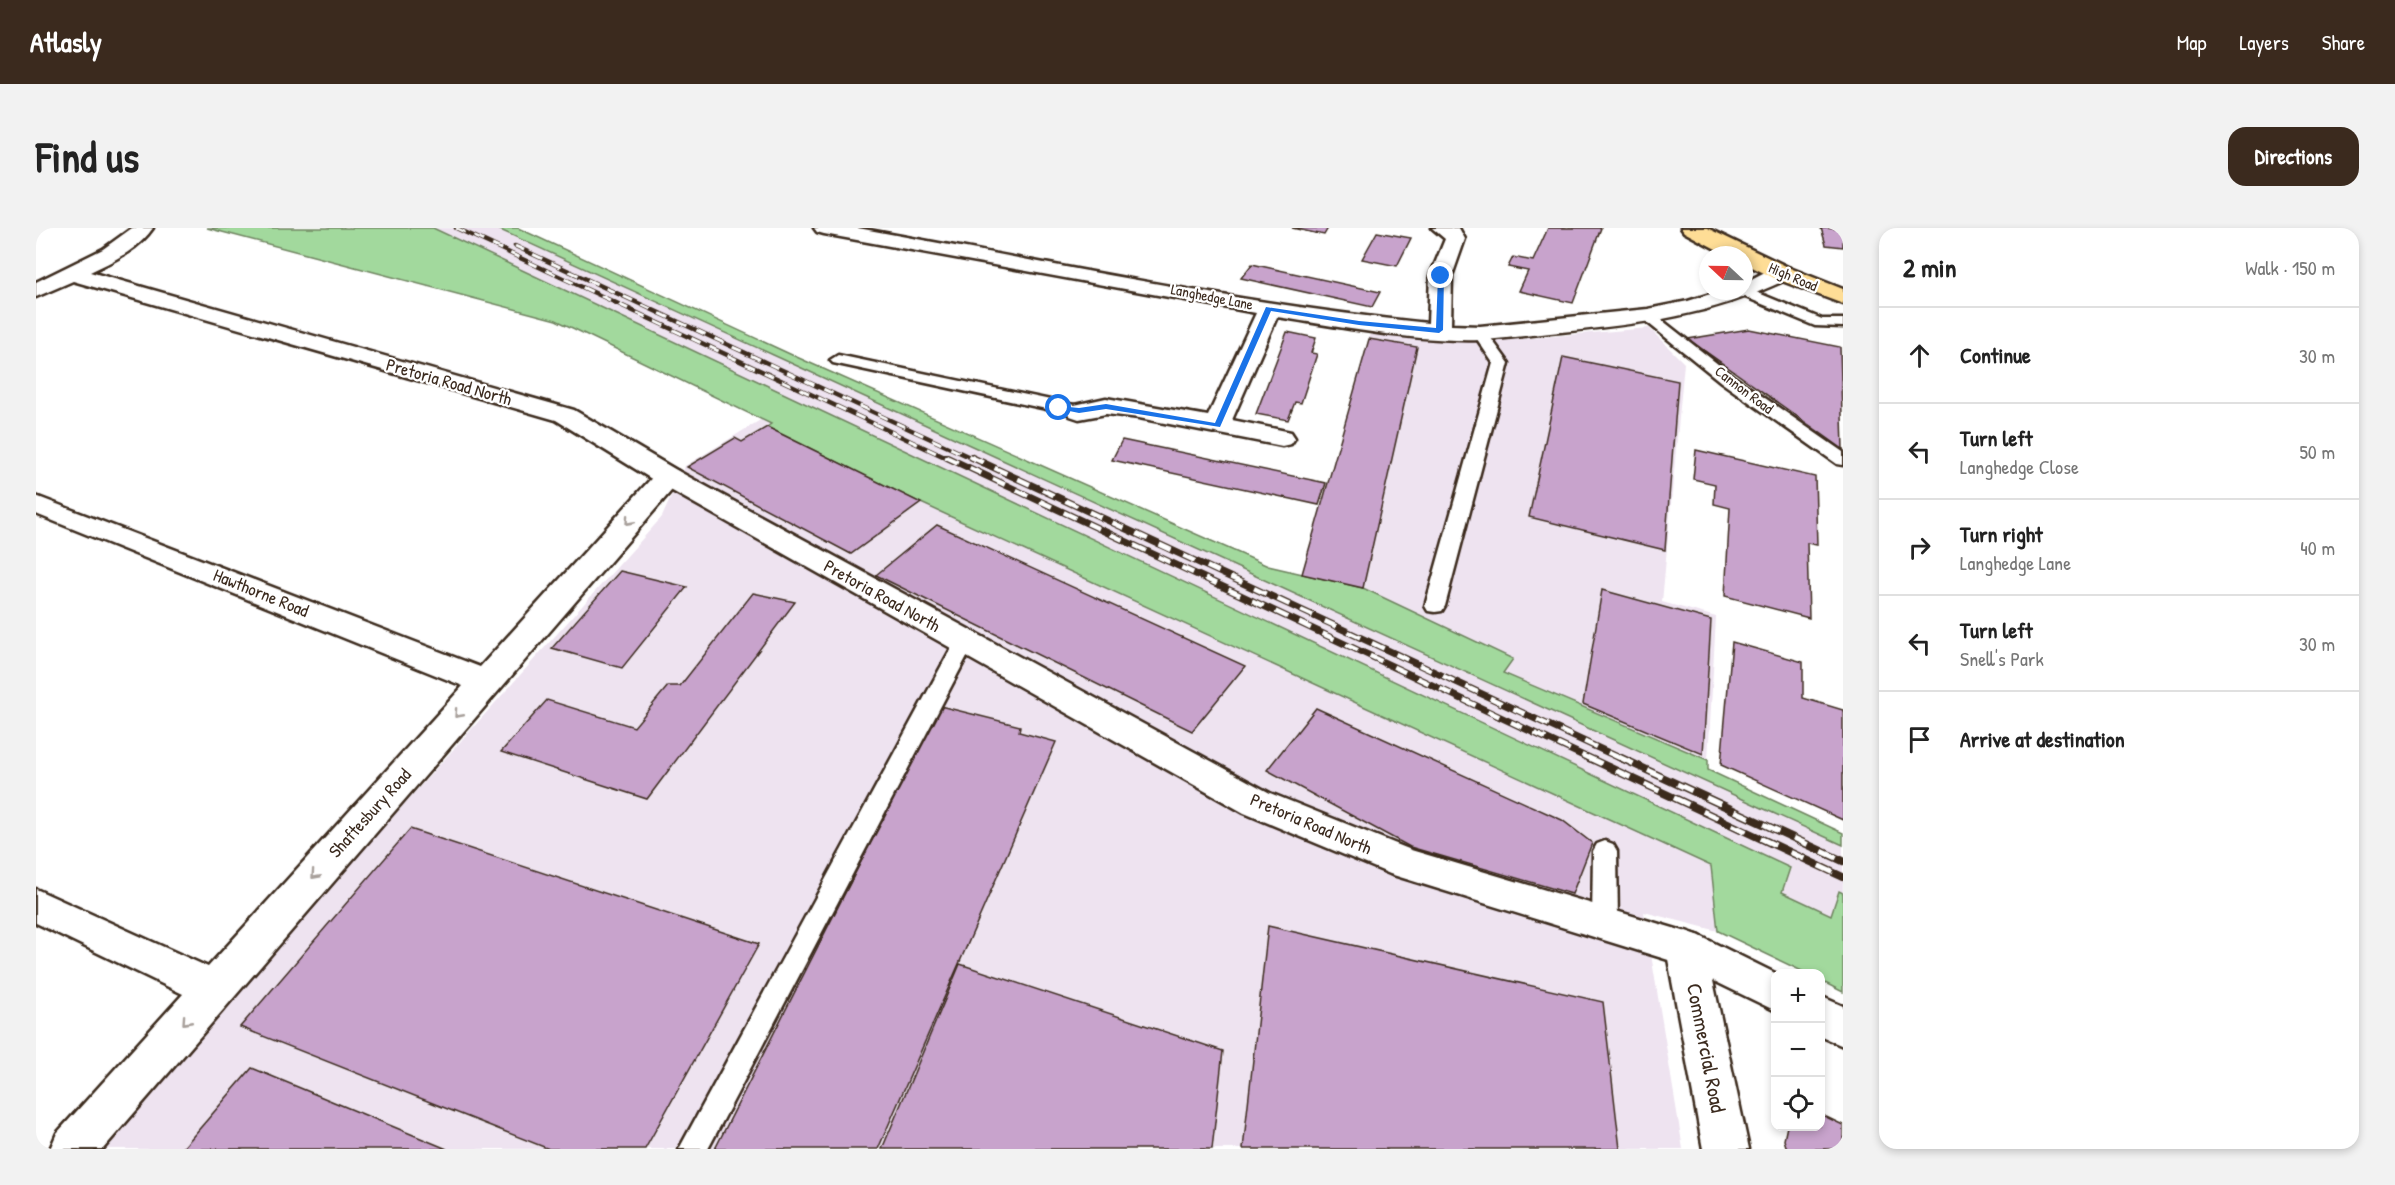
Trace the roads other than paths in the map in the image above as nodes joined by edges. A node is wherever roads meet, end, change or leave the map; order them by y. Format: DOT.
graph roads {
  1 [pos="143,228"];
  2 [pos="824,228"];
  3 [pos="1442,228"];
  4 [pos="1691,228"];
  5 [pos="1726,246"];
  6 [pos="1753,259"];
  7 [pos="69,273"];
  8 [pos="1782,273"];
  9 [pos="1753,287"];
  10 [pos="36,290"];
  11 [pos="1753,295"];
  12 [pos="1843,297"];
  13 [pos="1717,300"];
  14 [pos="1269,309"];
  15 [pos="1648,316"];
  16 [pos="1843,323"];
  17 [pos="1439,330"];
  18 [pos="1480,333"];
  19 [pos="838,360"];
  20 [pos="1079,411"];
  21 [pos="1217,425"];
  22 [pos="1282,438"];
  23 [pos="1843,460"];
  24 [pos="668,477"];
  25 [pos="36,504"];
  26 [pos="1435,606"];
  27 [pos="965,641"];
  28 [pos="486,682"];
  29 [pos="1605,851"];
  30 [pos="36,905"];
  31 [pos="1605,924"];
  32 [pos="1686,948"];
  33 [pos="214,989"];
  34 [pos="1771,990"];
  35 [pos="1825,1017"];
  36 [pos="1843,1027"];
  37 [pos="73,1149"];
  38 [pos="693,1149"];
  39 [pos="1726,1149"];
  1 -- 7 [label="street"];
  2 -- 14 [label="street, Langhedge Lane"];
  3 -- 17 [label="street"];
  4 -- 5 [label="main road, High Road"];
  6 -- 8 [label="main road, High Road"];
  7 -- 10 [label="street"];
  7 -- 24 [label="street, Pretoria Road North"];
  8 -- 9 [label="street, Langhedge Lane"];
  8 -- 12 [label="main road, High Road"];
  11 -- 16 [label="lane"];
  13 -- 15 [label="street, Langhedge Lane"];
  14 -- 17 [label="street, Langhedge Lane"];
  14 -- 21 [label="street"];
  15 -- 18 [label="street, Langhedge Lane"];
  15 -- 23 [label="lane, Cannon Road"];
  17 -- 18 [label="street, Langhedge Lane"];
  18 -- 26 [label="lane"];
  19 -- 20 [label="lane"];
  20 -- 21 [label="street"];
  21 -- 22 [label="street"];
  24 -- 27 [label="street, Pretoria Road North"];
  24 -- 28 [label="street, Shaftesbury Road, one-way"];
  25 -- 28 [label="street, Hawthorne Road"];
  27 -- 31 [label="street, Pretoria Road North"];
  27 -- 38 [label="lane"];
  28 -- 33 [label="street, Shaftesbury Road, one-way"];
  29 -- 31 [label="lane"];
  30 -- 33 [label="street"];
  31 -- 32 [label="street, Pretoria Road North"];
  32 -- 34 [label="street, Pretoria Road North"];
  32 -- 39 [label="street, Commercial Road"];
  33 -- 37 [label="street, Shaftesbury Road, one-way"];
  35 -- 36 [label="street"];
}
